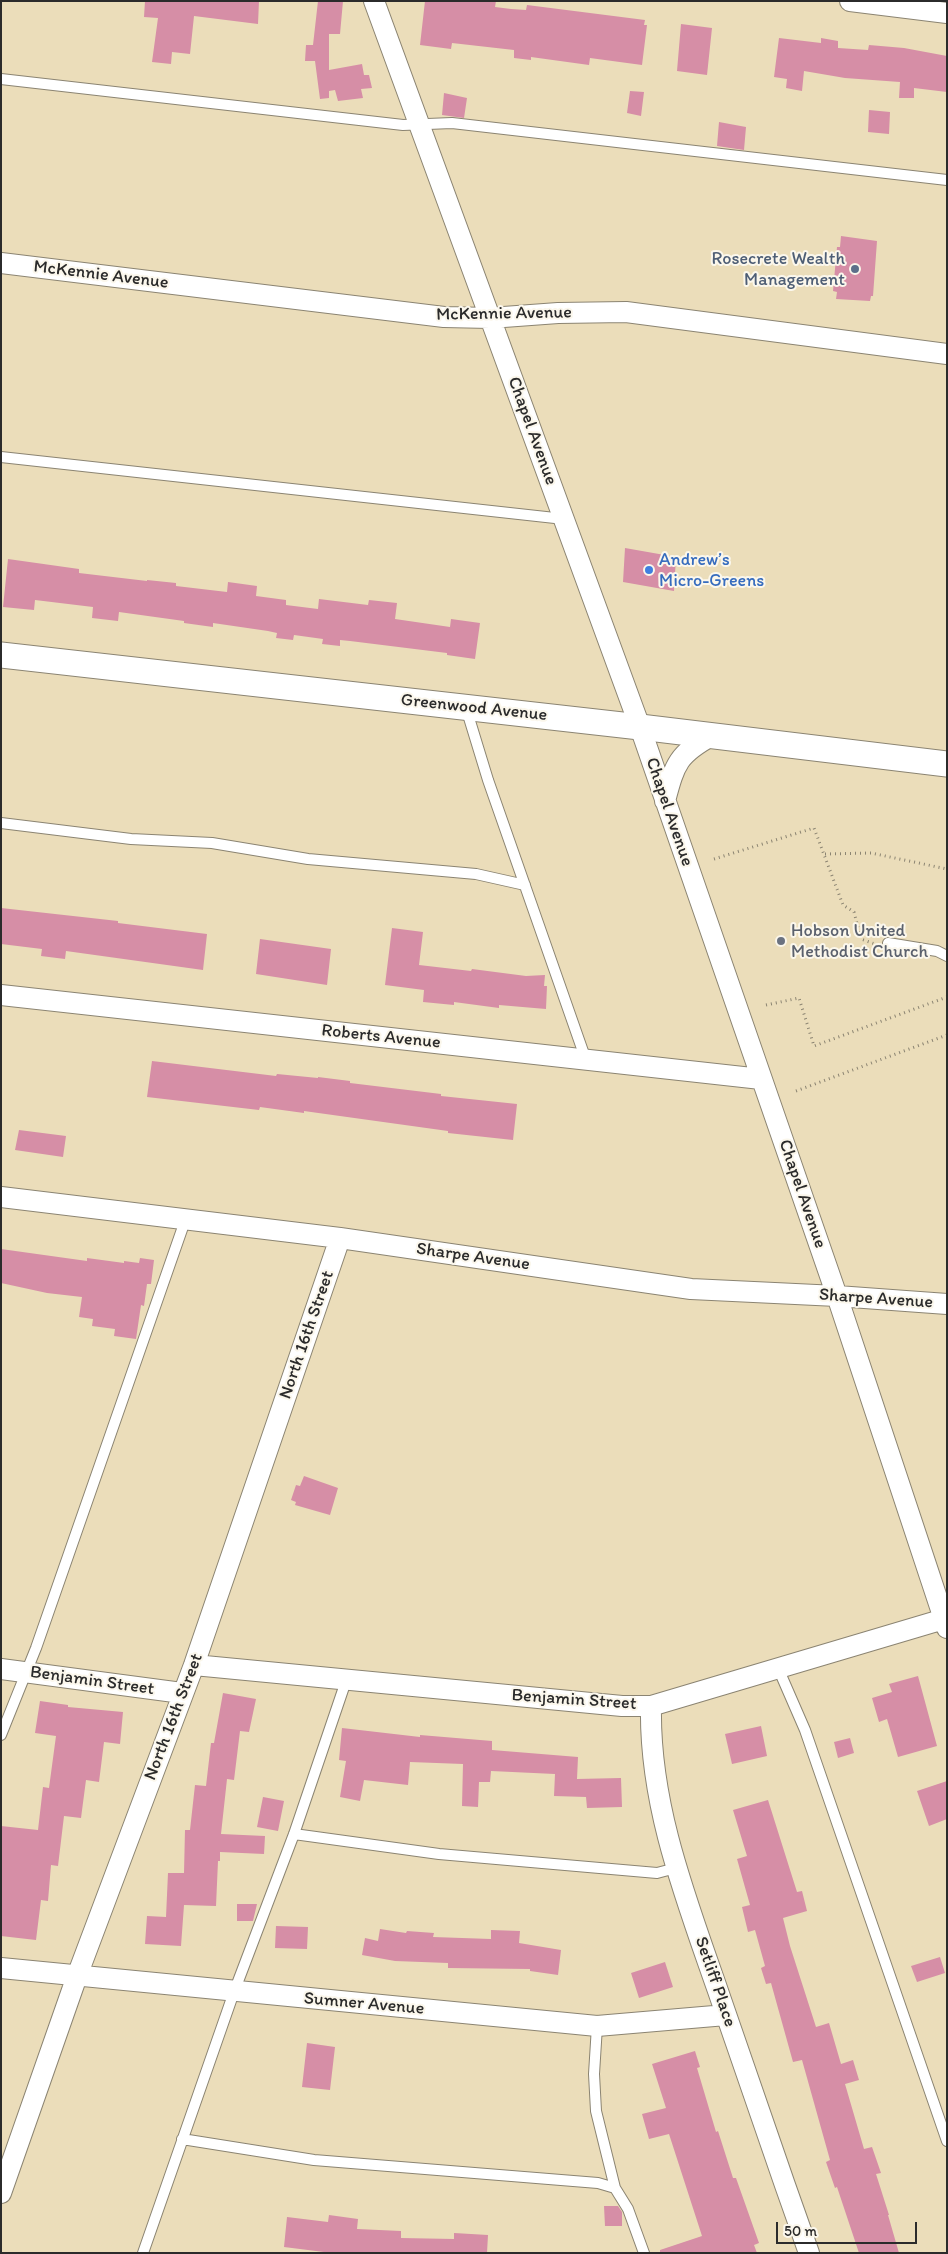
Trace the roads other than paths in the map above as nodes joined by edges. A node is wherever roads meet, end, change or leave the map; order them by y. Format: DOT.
graph roads {
  1 [pos="374,1"];
  2 [pos="850,1"];
  3 [pos="947,13"];
  4 [pos="1,79"];
  5 [pos="420,124"];
  6 [pos="947,180"];
  7 [pos="1,263"];
  8 [pos="490,318"];
  9 [pos="947,354"];
  10 [pos="1,457"];
  11 [pos="564,519"];
  12 [pos="1,655"];
  13 [pos="465,707"];
  14 [pos="640,727"];
  15 [pos="713,736"];
  16 [pos="947,764"];
  17 [pos="665,801"];
  18 [pos="1,823"];
  19 [pos="525,885"];
  20 [pos="888,943"];
  21 [pos="947,956"];
  22 [pos="1,995"];
  23 [pos="586,1060"];
  24 [pos="761,1079"];
  25 [pos="1,1197"];
  26 [pos="186,1218"];
  27 [pos="340,1238"];
  28 [pos="837,1296"];
  29 [pos="947,1304"];
  30 [pos="945,1624"];
  31 [pos="194,1665"];
  32 [pos="778,1668"];
  33 [pos="1,1669"];
  34 [pos="25,1672"];
  35 [pos="346,1681"];
  36 [pos="182,1693"];
  37 [pos="652,1706"];
  38 [pos="1,1735"];
  39 [pos="294,1834"];
  40 [pos="676,1868"];
  41 [pos="1,1968"];
  42 [pos="77,1976"];
  43 [pos="234,1992"];
  44 [pos="726,2015"];
  45 [pos="597,2026"];
  46 [pos="182,2139"];
  47 [pos="947,2141"];
  48 [pos="615,2188"];
  49 [pos="1,2193"];
  50 [pos="142,2253"];
  51 [pos="644,2253"];
  52 [pos="808,2253"];
  1 -- 5 [label="street, Chapel Avenue"];
  2 -- 3 [label="street"];
  4 -- 5 [label="lane"];
  5 -- 6 [label="lane"];
  5 -- 8 [label="street, Chapel Avenue"];
  7 -- 8 [label="street, McKennie Avenue"];
  8 -- 9 [label="street, McKennie Avenue"];
  8 -- 11 [label="street, Chapel Avenue"];
  10 -- 11 [label="lane"];
  11 -- 14 [label="street, Chapel Avenue"];
  12 -- 13 [label="street, Greenwood Avenue"];
  13 -- 14 [label="street, Greenwood Avenue"];
  13 -- 19 [label="lane"];
  14 -- 15 [label="street, Greenwood Avenue"];
  14 -- 17 [label="street, Chapel Avenue"];
  15 -- 16 [label="street, Greenwood Avenue"];
  15 -- 17 [label="street"];
  17 -- 24 [label="street, Chapel Avenue"];
  18 -- 19 [label="lane"];
  19 -- 23 [label="lane"];
  20 -- 21 [label="lane"];
  22 -- 23 [label="street, Roberts Avenue"];
  23 -- 24 [label="street, Roberts Avenue"];
  24 -- 28 [label="street, Chapel Avenue"];
  25 -- 26 [label="street, Sharpe Avenue"];
  26 -- 27 [label="street, Sharpe Avenue"];
  26 -- 34 [label="lane"];
  27 -- 28 [label="street, Sharpe Avenue"];
  27 -- 31 [label="street, North 16th Street"];
  28 -- 29 [label="street, Sharpe Avenue"];
  28 -- 30 [label="street, Chapel Avenue"];
  30 -- 32 [label="street, Benjamin Street"];
  31 -- 35 [label="street, Benjamin Street"];
  31 -- 36 [label="street, North 16th Street"];
  32 -- 37 [label="street, Benjamin Street"];
  32 -- 47 [label="lane"];
  33 -- 34 [label="street, Benjamin Street"];
  34 -- 36 [label="street, Benjamin Street"];
  34 -- 38 [label="lane"];
  35 -- 37 [label="street, Benjamin Street"];
  35 -- 39 [label="lane"];
  36 -- 42 [label="street, North 16th Street"];
  37 -- 40 [label="street, Setliff Place"];
  39 -- 40 [label="lane"];
  39 -- 43 [label="lane"];
  40 -- 44 [label="street, Setliff Place"];
  41 -- 42 [label="street, Sumner Avenue"];
  42 -- 43 [label="street, Sumner Avenue"];
  42 -- 49 [label="street, North 16th Street"];
  43 -- 45 [label="street, Sumner Avenue"];
  43 -- 46 [label="lane"];
  44 -- 45 [label="street, Sumner Avenue"];
  44 -- 52 [label="street, Setliff Place"];
  45 -- 48 [label="lane"];
  46 -- 48 [label="lane"];
  46 -- 50 [label="lane"];
  48 -- 51 [label="lane"];
}
